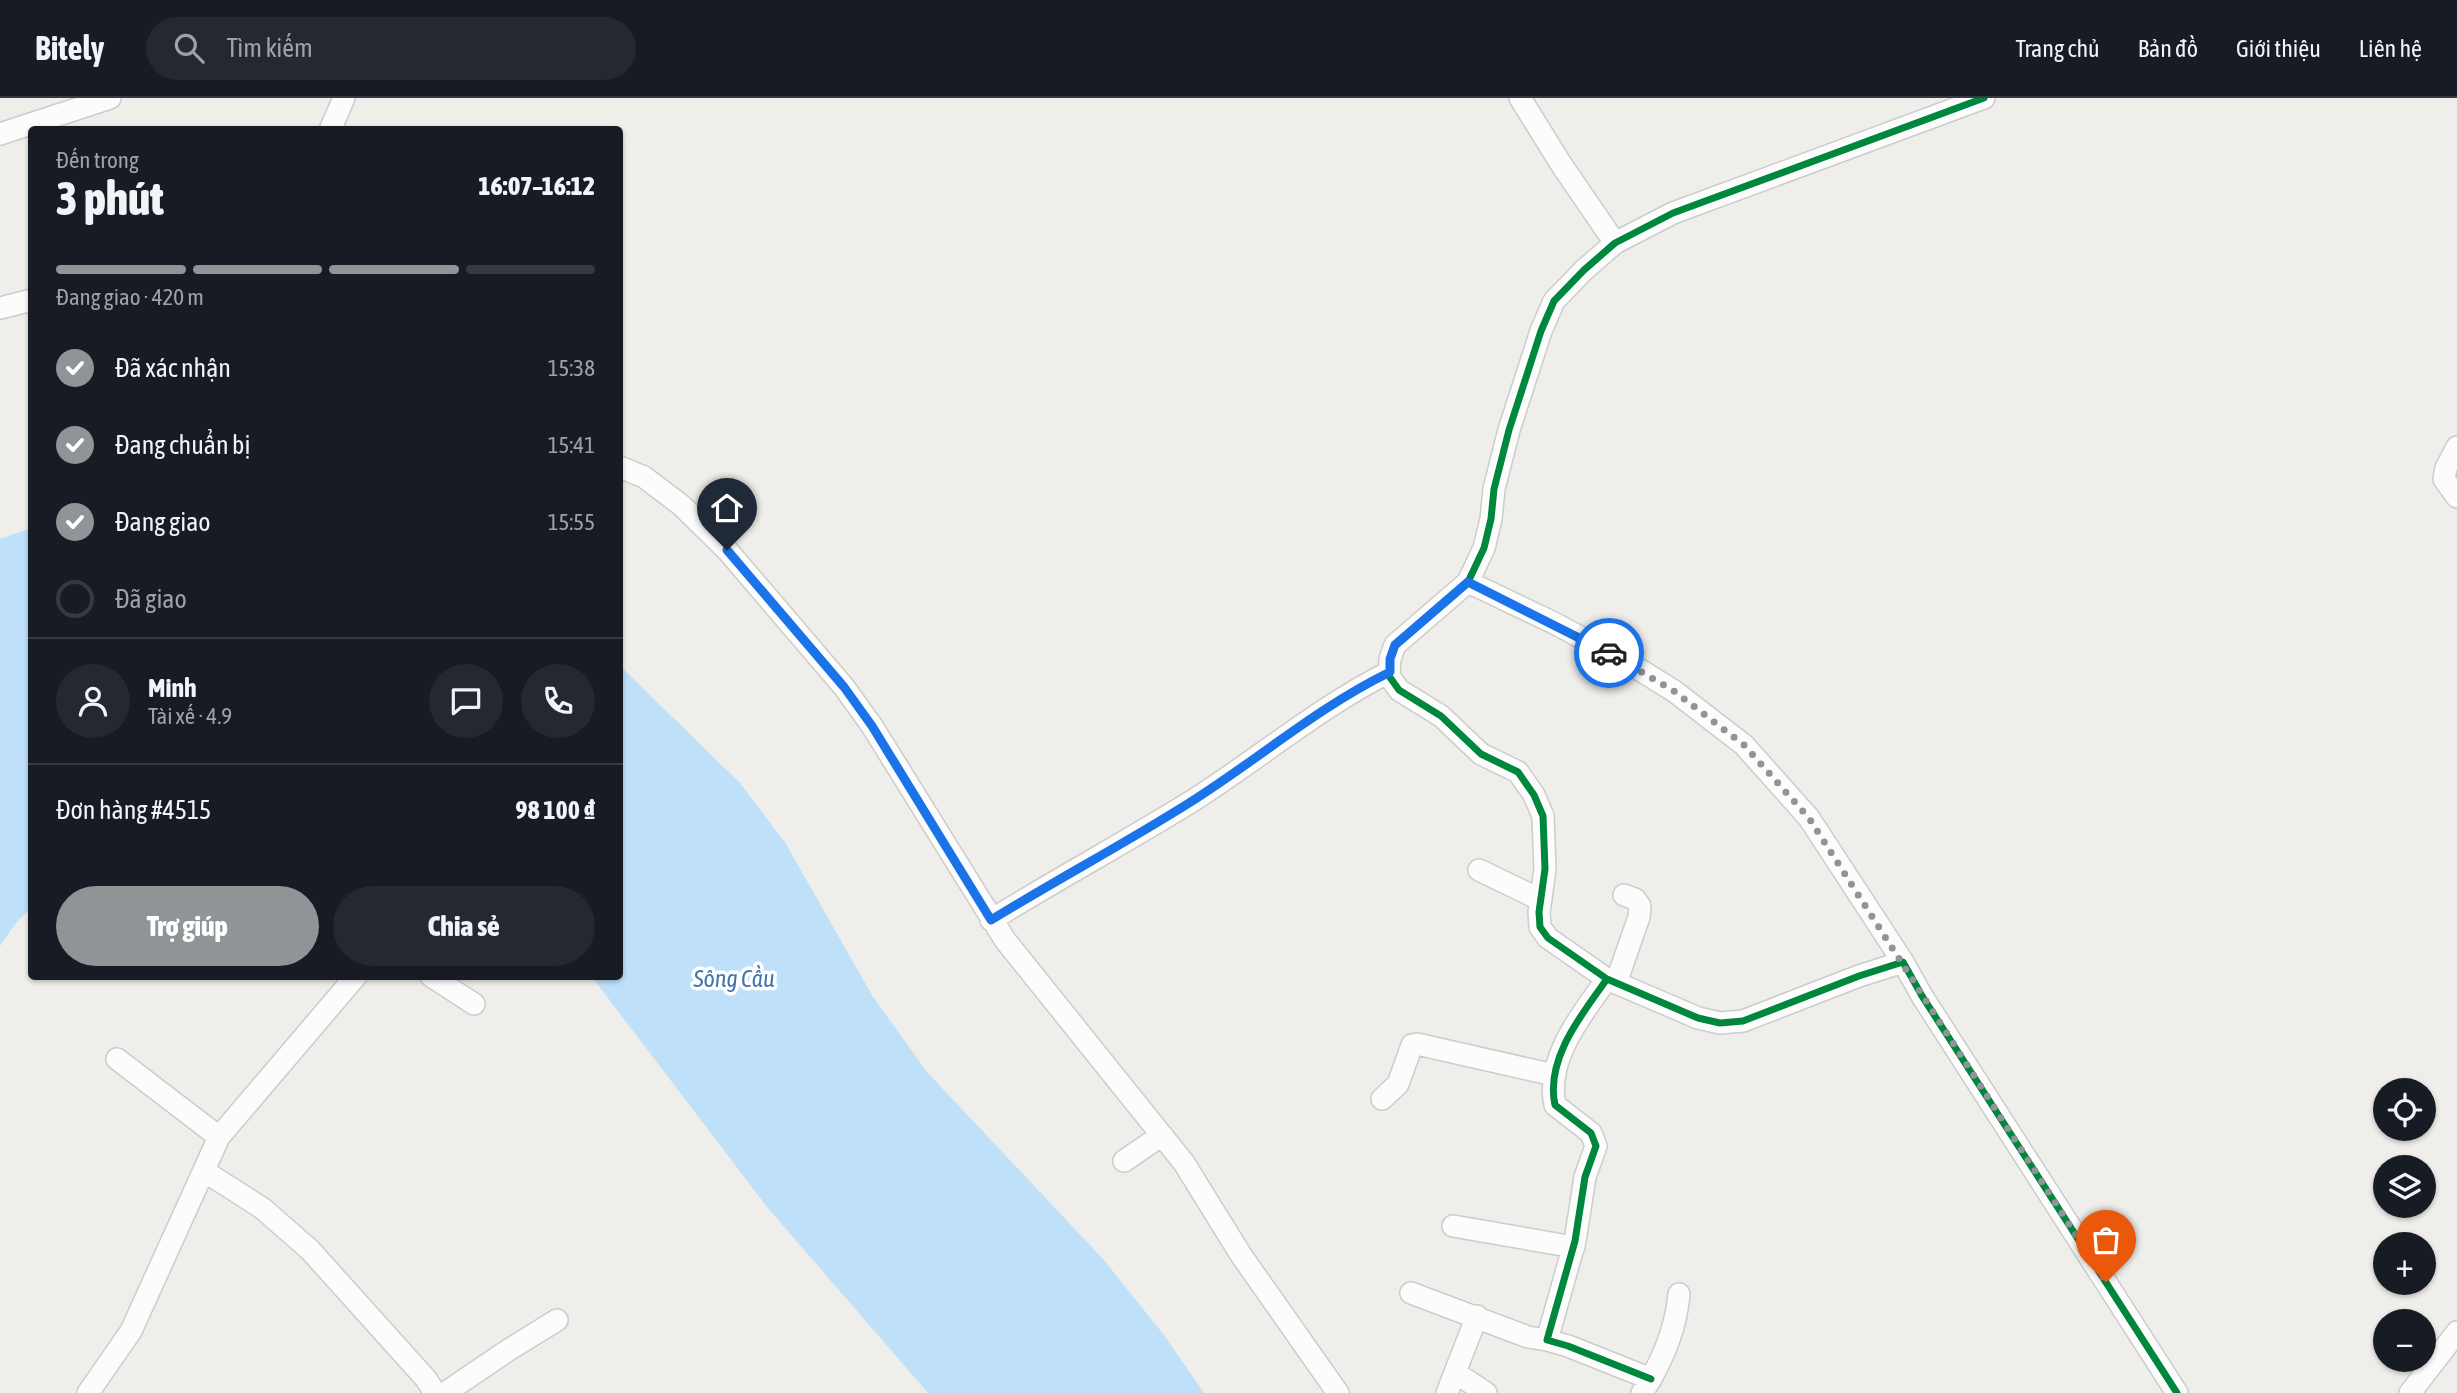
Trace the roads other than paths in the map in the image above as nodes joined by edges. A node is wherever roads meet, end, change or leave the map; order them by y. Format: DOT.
graph roads {
  1 [pos="110,98"];
  2 [pos="344,98"];
  3 [pos="1520,98"];
  4 [pos="1984,98"];
  5 [pos="332,126"];
  6 [pos="0,134"];
  7 [pos="1615,243"];
  8 [pos="28,301"];
  9 [pos="0,308"];
  10 [pos="2457,447"];
  11 [pos="623,468"];
  12 [pos="2457,497"];
  13 [pos="1471,576"];
  14 [pos="1390,672"];
  15 [pos="1479,870"];
  16 [pos="1624,895"];
  17 [pos="1541,900"];
  18 [pos="991,920"];
  19 [pos="1903,962"];
  20 [pos="353,980"];
  21 [pos="437,980"];
  22 [pos="1612,981"];
  23 [pos="474,1004"];
  24 [pos="117,1059"];
  25 [pos="1554,1075"];
  26 [pos="1382,1099"];
  27 [pos="1162,1135"];
  28 [pos="219,1137"];
  29 [pos="1124,1161"];
  30 [pos="204,1171"];
  31 [pos="1453,1226"];
  32 [pos="1574,1247"];
  33 [pos="1411,1293"];
  34 [pos="1679,1294"];
  35 [pos="1477,1316"];
  36 [pos="557,1320"];
  37 [pos="2457,1332"];
  38 [pos="1547,1340"];
  39 [pos="1465,1379"];
  40 [pos="1647,1386"];
  41 [pos="88,1393"];
  42 [pos="435,1393"];
  43 [pos="445,1393"];
  44 [pos="1338,1393"];
  45 [pos="1447,1393"];
  46 [pos="1486,1393"];
  47 [pos="2177,1393"];
  48 [pos="2410,1393"];
  1 -- 6 [label="street"];
  2 -- 5 [label="street"];
  3 -- 7 [label="street"];
  4 -- 7 [label="street"];
  7 -- 13 [label="street"];
  8 -- 9 [label="street"];
  10 -- 12 [label="street"];
  11 -- 18 [label="street"];
  13 -- 14 [label="street"];
  13 -- 19 [label="street"];
  14 -- 17 [label="street"];
  14 -- 18 [label="street"];
  15 -- 17 [label="street"];
  16 -- 22 [label="street"];
  17 -- 22 [label="street"];
  18 -- 27 [label="street"];
  19 -- 22 [label="street"];
  19 -- 47 [label="street"];
  20 -- 28 [label="street"];
  21 -- 23 [label="street"];
  22 -- 25 [label="street"];
  24 -- 28 [label="street"];
  25 -- 26 [label="street"];
  25 -- 32 [label="street"];
  27 -- 29 [label="street"];
  27 -- 44 [label="street"];
  28 -- 30 [label="street"];
  30 -- 41 [label="street"];
  30 -- 42 [label="street"];
  31 -- 32 [label="street"];
  32 -- 38 [label="street"];
  33 -- 35 [label="street"];
  34 -- 40 [label="street"];
  35 -- 38 [label="street"];
  35 -- 45 [label="street"];
  36 -- 43 [label="street"];
  37 -- 48 [label="street"];
  38 -- 40 [label="street"];
  39 -- 46 [label="street"];
}
